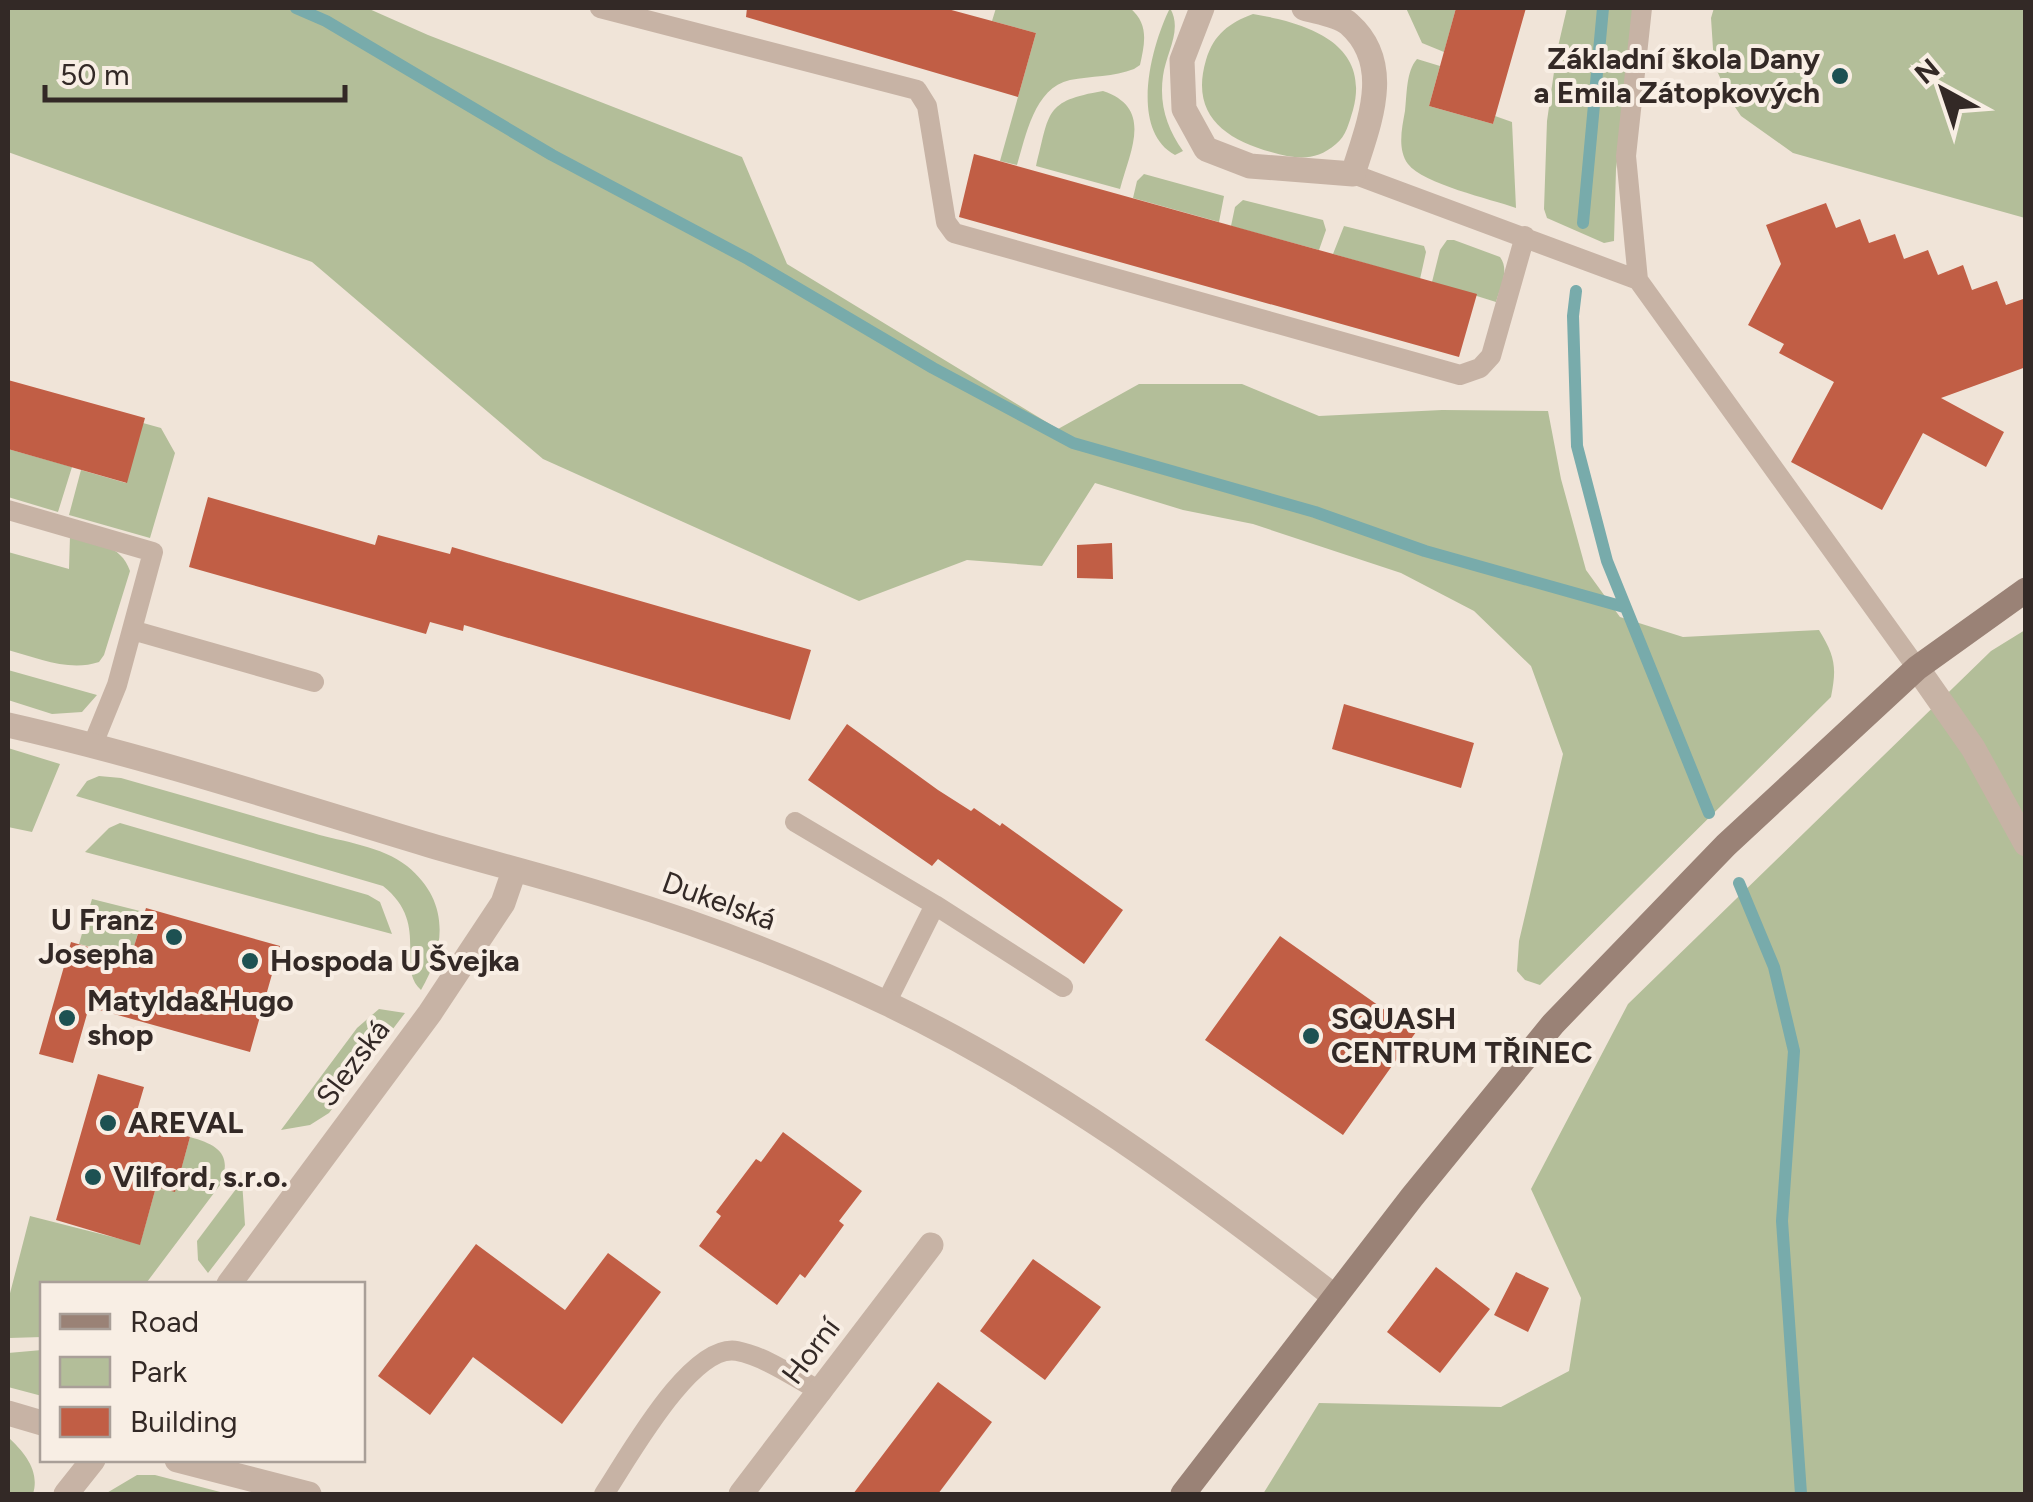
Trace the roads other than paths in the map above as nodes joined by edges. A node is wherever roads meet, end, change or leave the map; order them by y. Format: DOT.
graph roads {
  1 [pos="600,8"];
  2 [pos="1202,8"];
  3 [pos="1304,8"];
  4 [pos="1642,8"];
  5 [pos="1353,174"];
  6 [pos="1525,236"];
  7 [pos="1638,280"];
  8 [pos="8,510"];
  9 [pos="2026,590"];
  10 [pos="132,630"];
  11 [pos="1917,668"];
  12 [pos="314,682"];
  13 [pos="8,725"];
  14 [pos="93,744"];
  15 [pos="794,822"];
  16 [pos="2026,844"];
  17 [pos="514,870"];
  18 [pos="935,904"];
  19 [pos="1064,987"];
  20 [pos="886,1003"];
  21 [pos="931,1244"];
  22 [pos="230,1282"];
  23 [pos="1335,1297"];
  24 [pos="822,1392"];
  25 [pos="8,1413"];
  26 [pos="40,1422"];
  27 [pos="90,1462"];
  28 [pos="185,1462"];
  29 [pos="66,1494"];
  30 [pos="309,1494"];
  31 [pos="604,1494"];
  32 [pos="742,1494"];
  33 [pos="1183,1494"];
  1 -- 6 [label="lane"];
  2 -- 5 [label="street"];
  3 -- 5 [label="street"];
  4 -- 7 [label="lane"];
  5 -- 6 [label="lane"];
  6 -- 7 [label="lane"];
  7 -- 11 [label="lane"];
  8 -- 10 [label="lane"];
  9 -- 11 [label="main road"];
  10 -- 12 [label="lane"];
  10 -- 14 [label="lane"];
  11 -- 16 [label="street"];
  11 -- 23 [label="main road"];
  13 -- 14 [label="street, Dukelská"];
  14 -- 17 [label="street, Dukelská"];
  15 -- 18 [label="lane"];
  17 -- 20 [label="street, Dukelská"];
  17 -- 22 [label="street, Slezská"];
  18 -- 19 [label="lane"];
  18 -- 20 [label="lane"];
  20 -- 23 [label="street, Dukelská"];
  21 -- 24 [label="street, Horní"];
  23 -- 33 [label="main road"];
  24 -- 31 [label="lane"];
  24 -- 32 [label="street, Horní"];
  25 -- 26 [label="street"];
  27 -- 29 [label="street"];
  28 -- 30 [label="street"];
}
